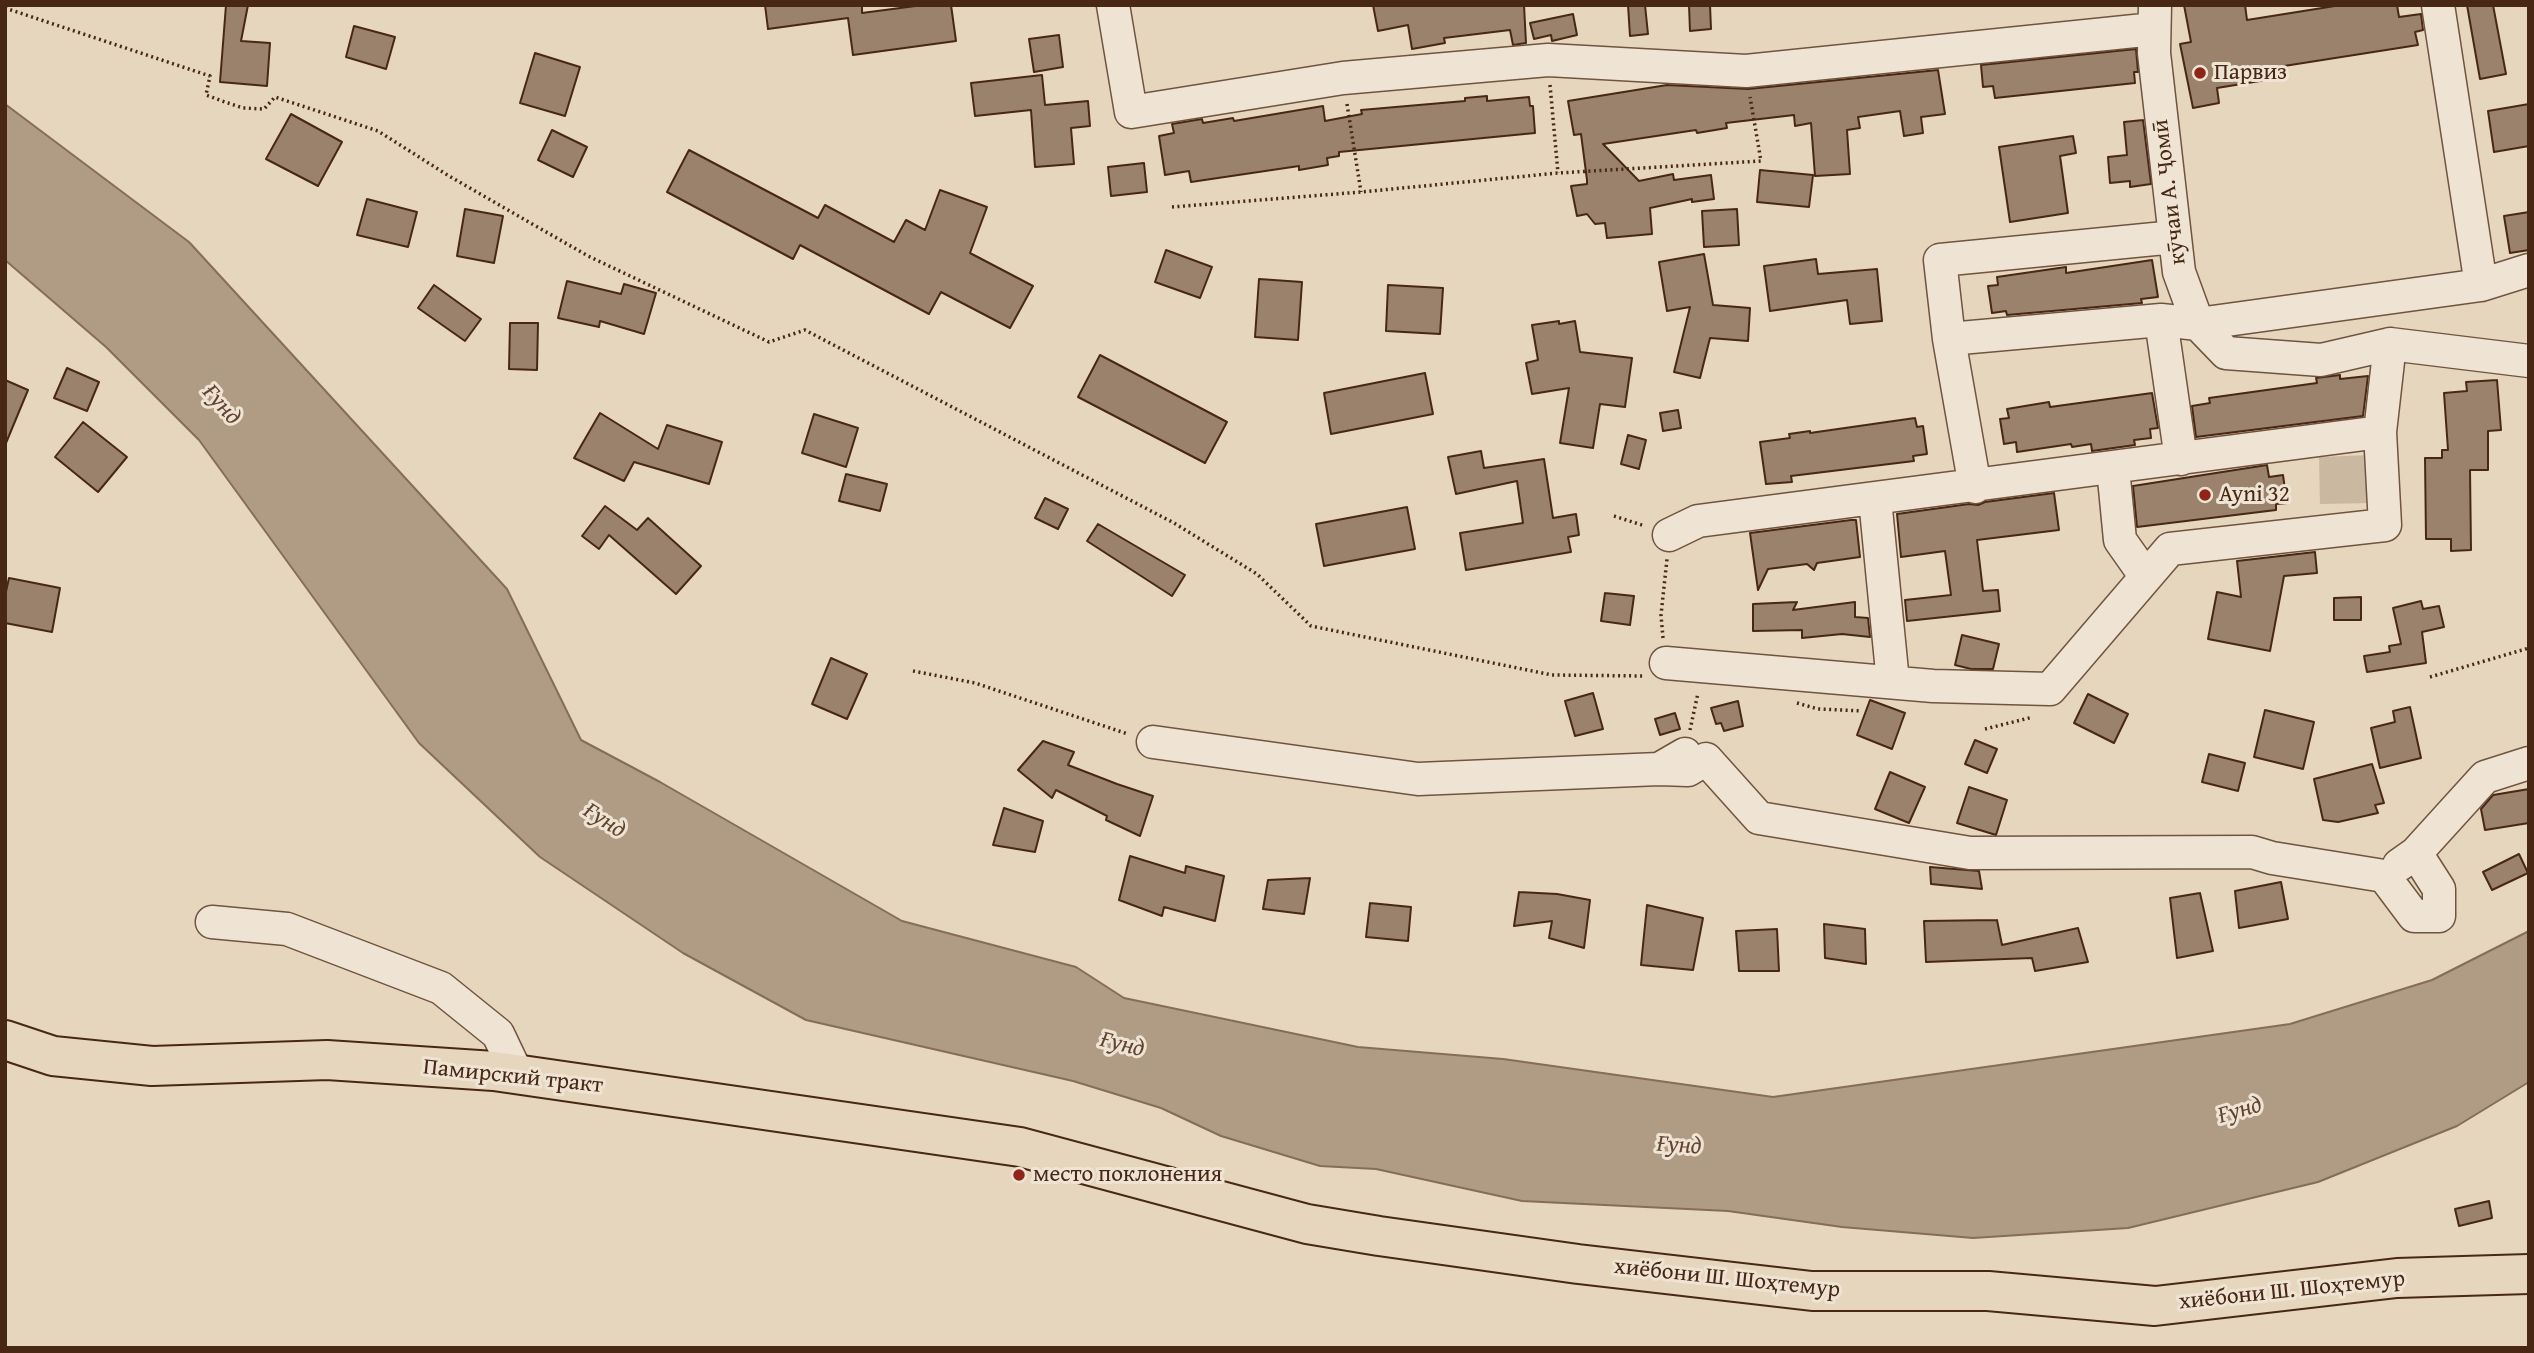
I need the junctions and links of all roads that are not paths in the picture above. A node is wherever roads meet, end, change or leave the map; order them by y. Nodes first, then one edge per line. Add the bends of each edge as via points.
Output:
1 (1114, 5) edge
2 (2438, 5) edge
3 (2155, 17) edge
4 (2175, 237) junction
5 (2529, 270) edge
6 (2481, 285) junction
7 (2161, 320) junction
8 (2198, 324) junction
9 (1949, 339) junction
10 (2390, 344) junction
11 (2528, 361) edge
12 (2380, 432) junction
13 (2181, 459) junction
14 (2113, 468) junction
15 (1975, 487) junction
16 (1875, 499) junction
17 (1669, 535) road end
18 (2146, 577) junction
19 (1660, 670) road end
20 (1893, 682) junction
21 (1153, 742) road end
22 (2529, 763) edge
23 (2416, 853) junction
24 (2384, 876) junction
25 (212, 922) dead end
26 (5, 1040) edge
27 (517, 1074) junction
28 (1020, 1147) joint
29 (2529, 1274) edge

1 - 3 street via 1131,112 1343,78 1548,60 1746,71
2 - 6 street
3 - 4 street, кӯчаи А. Ҷомӣ via 2154,53
4 - 8 street, кӯчаи А. Ҷомӣ via 2179,272
4 - 9 street via 1940,260
5 - 6 street
6 - 8 street
7 - 8 street
7 - 9 street
7 - 13 street
8 - 10 street, кӯчаи А. Ҷомӣ via 2226,353 2321,360
9 - 15 street
10 - 11 street, кӯчаи А. Ҷомӣ
10 - 12 street
12 - 13 street
12 - 18 street via 2385,525 2170,549
13 - 14 street
14 - 15 street
14 - 18 street via 2120,540
15 - 16 street
16 - 17 street via 1698,521
16 - 20 street
18 - 20 street via 2050,689
19 - 20 street
21 - 24 street via 1418,779 1672,761 1688,770 1706,759 1759,818 1970,853 2252,852
22 - 23 street via 2485,777
23 - 24 street
23 - 24 street via 2439,889 2439,916 2414,916
25 - 27 street via 287,929 441,988 498,1034
26 - 27 main road, Памирский тракт via 54,1056 152,1066 327,1060
27 - 28 main road, Памирский тракт
28 - 29 main road, хиёбони Ш. Шоҳтемур via 1307,1224 1565,1262 1812,1291 1988,1291 2155,1306 2397,1278

